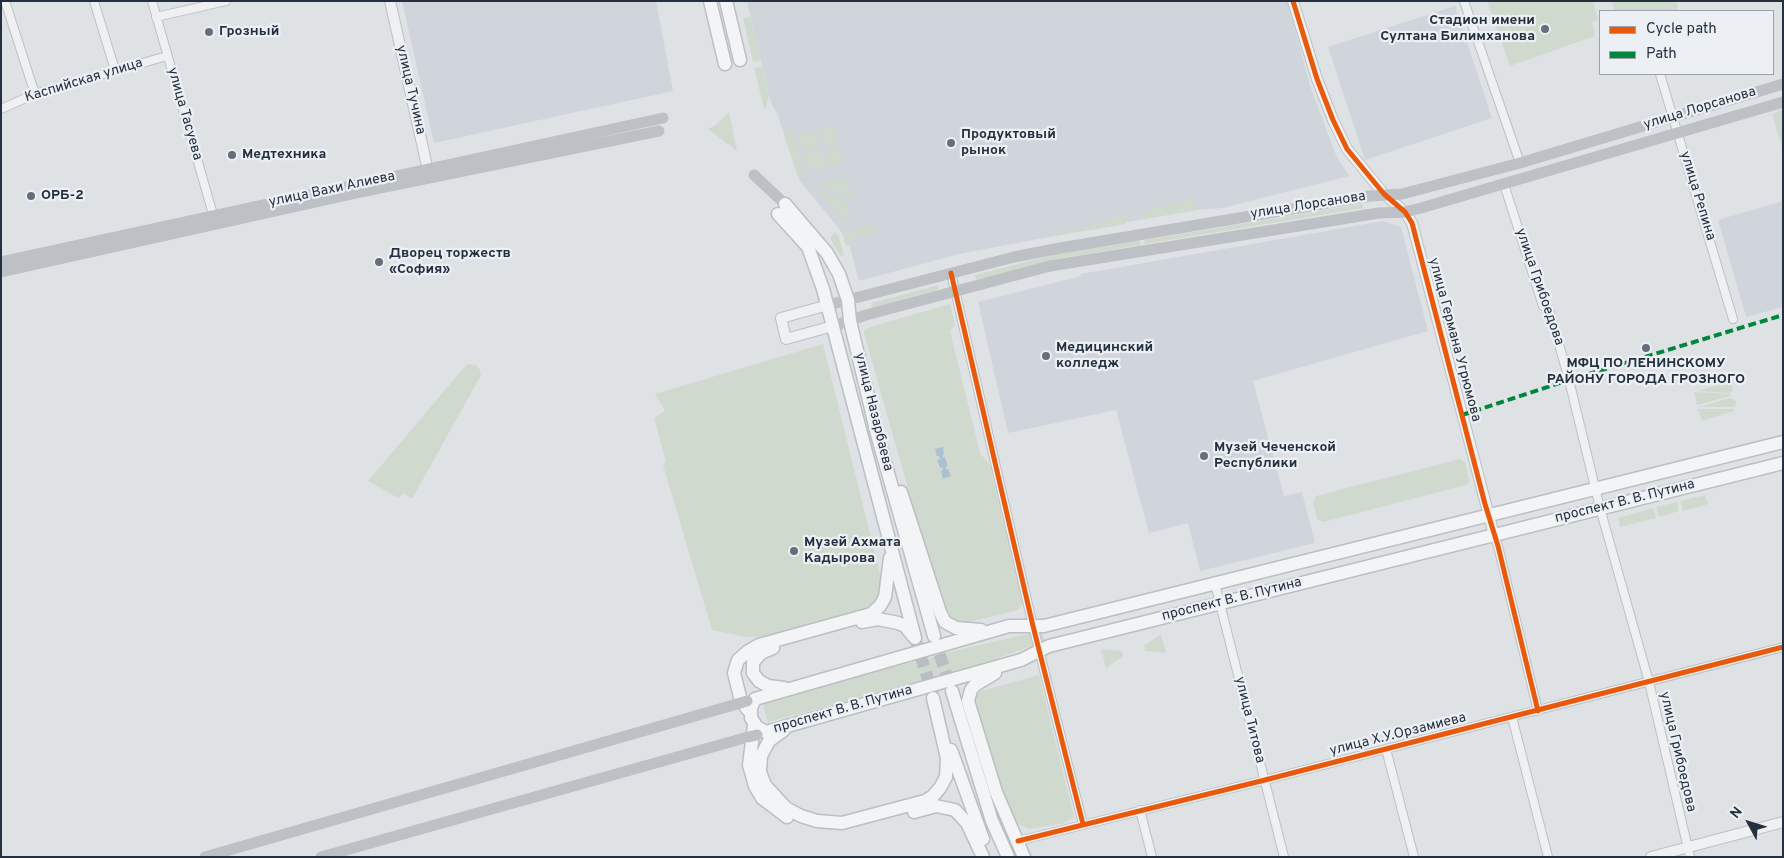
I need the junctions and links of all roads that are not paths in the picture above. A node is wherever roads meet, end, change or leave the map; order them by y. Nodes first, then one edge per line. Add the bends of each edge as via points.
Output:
1 (5, 1) edge
2 (94, 1) edge
3 (152, 1) edge
4 (226, 1) edge
5 (390, 1) edge
6 (710, 1) edge
7 (726, 1) edge
8 (1293, 1) edge
9 (1464, 1) edge
10 (156, 17) junction
11 (167, 56) junction
12 (740, 60) dead end
13 (725, 64) dead end
14 (115, 70) junction
15 (1660, 75) edge
16 (1783, 84) edge
17 (35, 94) junction
18 (1783, 102) edge
19 (1, 109) edge
20 (1673, 117) junction
21 (663, 118) dead end
22 (659, 131) dead end
23 (1678, 133) junction
24 (1520, 163) junction
25 (429, 174) junction
26 (754, 174) dead end
27 (1504, 184) junction
28 (1384, 194) junction
29 (781, 209) junction
30 (1405, 212) junction
31 (215, 221) junction
32 (1, 262) edge
33 (1, 272) edge
34 (951, 274) junction
35 (955, 290) junction
36 (848, 300) junction
37 (828, 305) junction
38 (1733, 319) dead end
39 (850, 320) junction
40 (833, 326) junction
41 (873, 418) junction
42 (1783, 442) edge
43 (1783, 463) edge
44 (1595, 489) junction
45 (1600, 508) junction
46 (1488, 516) junction
47 (1494, 535) junction
48 (890, 548) junction
49 (1215, 584) junction
50 (1220, 603) junction
51 (1033, 626) junction
52 (994, 630) junction
53 (934, 636) tunnel mouth
54 (1783, 647) edge
55 (1040, 650) junction
56 (1021, 660) junction
57 (1649, 682) junction
58 (788, 689) junction
59 (952, 691) tunnel mouth
60 (1538, 711) junction
61 (1512, 717) junction
62 (752, 718) junction
63 (790, 725) junction
64 (1386, 749) junction
65 (1265, 780) junction
66 (1140, 810) junction
67 (1783, 822) edge
68 (1083, 824) junction
69 (1018, 841) junction
70 (1689, 852) edge
71 (205, 857) edge
72 (321, 857) edge
73 (982, 857) edge
74 (990, 857) edge
75 (1008, 857) edge
76 (1024, 857) edge
77 (1152, 857) edge
78 (1284, 857) edge
79 (1414, 857) edge
80 (1548, 857) edge
81 (1651, 857) edge

1 - 17 street
2 - 14 street
3 - 10 street, улица Тасуева
4 - 10 street
5 - 25 street, улица Тучина
6 - 13 main road
7 - 12 main road
8 - 28 street, улица Германа Угрюмова via 1333,120 1348,149
9 - 24 street
10 - 11 street, улица Тасуева
11 - 14 street, Каспийская улица
11 - 31 street, улица Тасуева
14 - 17 street, Каспийская улица
15 - 20 street, улица Репина
16 - 20 main road, улица Лорсанова
17 - 19 street, Каспийская улица
18 - 23 main road, улица Лорсанова
20 - 23 street, улица Репина
20 - 24 main road, улица Лорсанова
21 - 25 main road, улица Вахи Алиева
22 - 25 main road, улица Вахи Алиева
23 - 27 main road, улица Лорсанова
23 - 38 street, улица Репина
24 - 28 main road, улица Лорсанова via 1402,194
25 - 31 main road, улица Вахи Алиева
26 - 29 main road
27 - 30 main road, улица Лорсанова
27 - 44 street, улица Грибоедова via 1543,306 1550,312
28 - 30 street, улица Германа Угрюмова
28 - 34 main road, улица Лорсанова via 1060,248
29 - 36 main road, улица Назарбаева via 827,252
29 - 37 main road, улица Назарбаева via 808,247
30 - 35 main road, улица Лорсанова via 1379,213 1050,266
30 - 46 street, улица Германа Угрюмова via 1412,223
31 - 32 main road, улица Вахи Алиева
31 - 33 main road, улица Вахи Алиева
34 - 35 street
34 - 36 main road, улица Лорсанова
35 - 39 main road, улица Лорсанова
35 - 51 street
36 - 37 main road, улица Лорсанова
36 - 39 main road, улица Назарбаева
37 - 40 main road, улица Назарбаева
37 - 40 street via 781,318 786,339
39 - 40 main road, улица Лорсанова
39 - 41 main road, улица Назарбаева
40 - 48 main road, улица Назарбаева
41 - 52 main road via 884,436 945,622 956,628
41 - 53 main road, улица Назарбаева
42 - 44 main road, проспект В. В. Путина
43 - 45 main road, проспект В. В. Путина
44 - 45 street, улица Грибоедова
44 - 46 main road, проспект В. В. Путина
45 - 47 main road, проспект В. В. Путина
45 - 57 street, улица Грибоедова
46 - 47 street, улица Германа Угрюмова
46 - 49 main road, проспект В. В. Путина
47 - 50 main road, проспект В. В. Путина
47 - 60 street, улица Германа Угрюмова
48 - 58 main road, улица Назарбаева via 915,638 905,626 878,619 762,652 754,662 754,673 759,681
48 - 62 main road via 885,597 871,614 759,645 738,660 734,673 741,701
49 - 50 street, улица Титова
49 - 51 main road, проспект В. В. Путина
50 - 55 main road, проспект В. В. Путина
50 - 65 street, улица Титова
51 - 52 main road, проспект В. В. Путина
51 - 55 street
52 - 58 main road, проспект В. В. Путина
54 - 57 street, улица Х.У.Орзамиева
55 - 56 main road, проспект В. В. Путина
55 - 68 street
56 - 63 main road, проспект В. В. Путина
56 - 69 main road via 975,685 968,701 996,792
57 - 60 street, улица Х.У.Орзамиева
57 - 70 street, улица Грибоедова
58 - 62 main road, проспект В. В. Путина
59 - 75 main road via 992,821
60 - 61 street, улица Х.У.Орзамиева
61 - 64 street, улица Х.У.Орзамиева
61 - 80 street
62 - 63 main road, проспект В. В. Путина
62 - 71 main road
62 - 72 main road
62 - 73 main road via 751,775 762,798 780,814 810,828 836,832 936,806 955,810 967,823
63 - 74 main road via 769,741 761,756 760,772 765,785 786,808 801,816 842,823 925,801 940,788 946,777 947,758 933,698
64 - 65 street, улица Х.У.Орзамиева
64 - 79 street
65 - 66 street, улица Х.У.Орзамиева
65 - 78 street, улица Титова
66 - 68 street, улица Х.У.Орзамиева
66 - 77 street
67 - 70 street
68 - 69 street, улица Х.У.Орзамиева
69 - 76 main road
70 - 81 street

